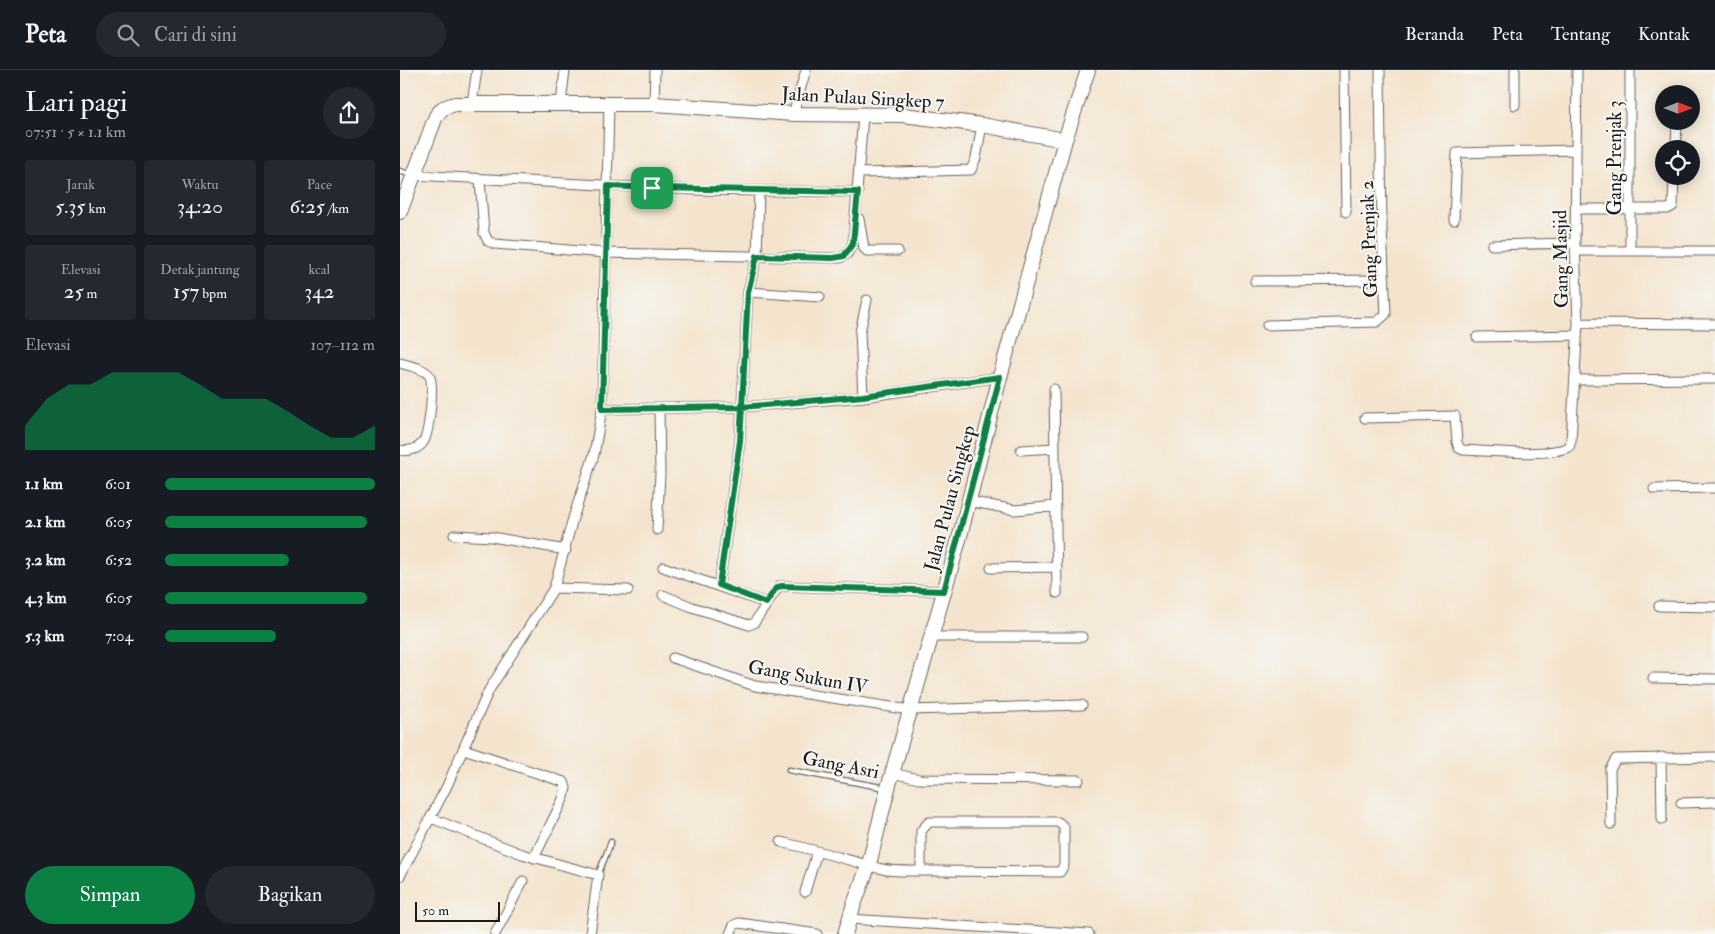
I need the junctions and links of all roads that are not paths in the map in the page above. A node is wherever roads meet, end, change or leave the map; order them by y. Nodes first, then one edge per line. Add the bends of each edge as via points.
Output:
1 (477, 70) edge
2 (565, 70) edge
3 (655, 70) edge
4 (806, 70) edge
5 (1088, 70) edge
6 (1344, 70) edge
7 (1380, 70) edge
8 (1515, 70) edge
9 (1577, 70) edge
10 (1630, 70) edge
11 (472, 103) junction
12 (561, 103) junction
13 (609, 104) junction
14 (654, 104) junction
15 (1515, 105) dead end
16 (793, 114) junction
17 (863, 115) junction
18 (982, 125) junction
19 (1065, 140) junction
20 (1575, 150) junction
21 (406, 173) edge
22 (860, 173) junction
23 (480, 180) junction
24 (1674, 185) edge
25 (608, 186) junction
26 (759, 191) junction
27 (858, 192) junction
28 (402, 205) edge
29 (857, 207) junction
30 (1576, 209) junction
31 (1630, 210) junction
32 (1346, 212) dead end
33 (1454, 220) dead end
34 (1492, 245) dead end
35 (1630, 245) dead end
36 (1576, 247) junction
37 (898, 251) dead end
38 (1715, 251) edge
39 (605, 253) junction
40 (757, 256) junction
41 (1385, 280) junction
42 (1255, 281) dead end
43 (748, 292) junction
44 (820, 297) dead end
45 (866, 300) dead end
46 (1578, 323) junction
47 (1715, 324) edge
48 (1267, 325) dead end
49 (1577, 334) junction
50 (1477, 337) dead end
51 (400, 364) edge
52 (1000, 377) junction
53 (1715, 378) edge
54 (1575, 380) junction
55 (1054, 389) dead end
56 (863, 396) junction
57 (742, 407) junction
58 (602, 409) junction
59 (659, 409) junction
60 (1365, 418) dead end
61 (1055, 448) junction
62 (400, 450) edge
63 (1021, 450) dead end
64 (1715, 488) edge
65 (1654, 489) dead end
66 (968, 501) junction
67 (1056, 506) junction
68 (657, 530) dead end
69 (454, 535) dead end
70 (566, 550) junction
71 (663, 567) dead end
72 (1056, 567) junction
73 (991, 568) dead end
74 (719, 585) junction
75 (554, 588) junction
76 (628, 590) dead end
77 (944, 591) junction
78 (1057, 593) dead end
79 (663, 596) dead end
80 (766, 603) junction
81 (1660, 606) dead end
82 (1715, 607) edge
83 (931, 637) junction
84 (1082, 637) dead end
85 (673, 658) dead end
86 (1654, 678) dead end
87 (1715, 679) edge
88 (1082, 705) dead end
89 (910, 710) junction
90 (464, 749) junction
91 (1715, 756) edge
92 (1661, 757) junction
93 (789, 770) dead end
94 (892, 773) junction
95 (1078, 780) dead end
96 (888, 788) junction
97 (1715, 802) edge
98 (1681, 803) dead end
99 (431, 818) junction
100 (1662, 819) dead end
101 (1611, 824) dead end
102 (611, 842) dead end
103 (780, 842) dead end
104 (817, 852) junction
105 (534, 858) junction
106 (869, 864) junction
107 (922, 871) junction
108 (598, 875) junction
109 (400, 876) edge
110 (523, 880) dead end
111 (805, 892) dead end
112 (849, 919) junction
113 (495, 934) edge
114 (590, 934) edge
115 (730, 934) edge
116 (817, 934) edge
117 (845, 934) edge
118 (1089, 934) edge

1 - 11 street
2 - 12 street
3 - 14 street
4 - 16 street
5 - 19 street, Jalan Pulau Singkep
6 - 32 street
7 - 41 street, Gang Prenjak 2
8 - 15 street
9 - 20 street, Gang Masjid
10 - 31 street, Gang Prenjak 3
11 - 12 street, Jalan Pulau Singkep 7
11 - 21 street, Jalan Pulau Singkep 7 via 443,108
12 - 13 street, Jalan Pulau Singkep 7
13 - 14 street, Jalan Pulau Singkep 7
13 - 25 street
14 - 16 street, Jalan Pulau Singkep 7
16 - 17 street, Jalan Pulau Singkep 7
17 - 18 street, Jalan Pulau Singkep 7 via 903,115
17 - 22 street
18 - 19 street, Jalan Pulau Singkep 7
18 - 22 street via 971,170
19 - 52 street, Jalan Pulau Singkep
20 - 30 street, Gang Masjid
20 - 33 street via 1457,153
21 - 23 street
21 - 28 street, Jalan Pulau Singkep 7
22 - 27 street
23 - 25 street
23 - 39 street via 484,233 488,241
24 - 31 street via 1673,206 1668,209
25 - 26 street
25 - 39 street
26 - 27 street
26 - 40 street
27 - 29 street
29 - 37 street via 864,248 875,252
29 - 40 street via 853,243 844,256
30 - 31 street
30 - 36 street, Gang Masjid
31 - 35 street, Gang Prenjak 3
34 - 36 street
36 - 38 street
36 - 46 street, Gang Masjid
39 - 40 street
39 - 58 street
40 - 43 street
41 - 42 street
41 - 48 street, Gang Prenjak 2 via 1386,314 1377,322
43 - 44 street
43 - 57 street
45 - 56 street via 860,332
46 - 47 street
46 - 49 street, Gang Masjid
49 - 50 street
49 - 54 street, Gang Masjid
51 - 62 street via 420,369 429,376 433,386 424,440 418,448
52 - 56 street
52 - 66 street, Jalan Pulau Singkep
53 - 54 street
54 - 60 street, Gang Masjid via 1569,447 1559,450 1463,450 1457,442 1455,416
55 - 61 street
56 - 57 street
57 - 59 street
57 - 74 street
58 - 59 street
58 - 70 street via 596,446
59 - 68 street
61 - 63 street
61 - 67 street
64 - 65 street
66 - 67 street via 1015,510
66 - 77 street, Jalan Pulau Singkep
67 - 72 street
69 - 70 street via 507,539
70 - 75 street
71 - 74 street
72 - 73 street
72 - 78 street
74 - 80 street
75 - 76 street
75 - 90 street via 489,690
77 - 80 street via 781,586
77 - 83 street, Jalan Pulau Singkep
79 - 80 street via 746,625 754,623
81 - 82 street
83 - 84 street
83 - 89 street, Jalan Pulau Singkep
85 - 89 street, Gang Sukun IV via 755,686
86 - 87 street
88 - 89 street, Gang Sukun IV
89 - 94 street, Jalan Pulau Singkep
90 - 99 street
90 - 105 street via 564,782 564,797
91 - 92 street
92 - 100 street
92 - 101 street via 1618,758 1613,762 1610,769
93 - 96 lane, Gang Asri
94 - 95 street via 928,779
94 - 96 street, Jalan Pulau Singkep
96 - 106 street, Jalan Pulau Singkep
97 - 98 street
99 - 105 street
99 - 109 street
102 - 108 lane
103 - 104 street
104 - 106 street
104 - 111 street
105 - 108 street
106 - 107 street via 883,869
106 - 112 street, Jalan Pulau Singkep
107 - 107 street via 1060,872 1064,865 1064,827 1058,822 929,822 921,831
108 - 114 street
110 - 113 street
112 - 117 street, Jalan Pulau Singkep
112 - 118 street
115 - 116 street via 734,925 746,923

